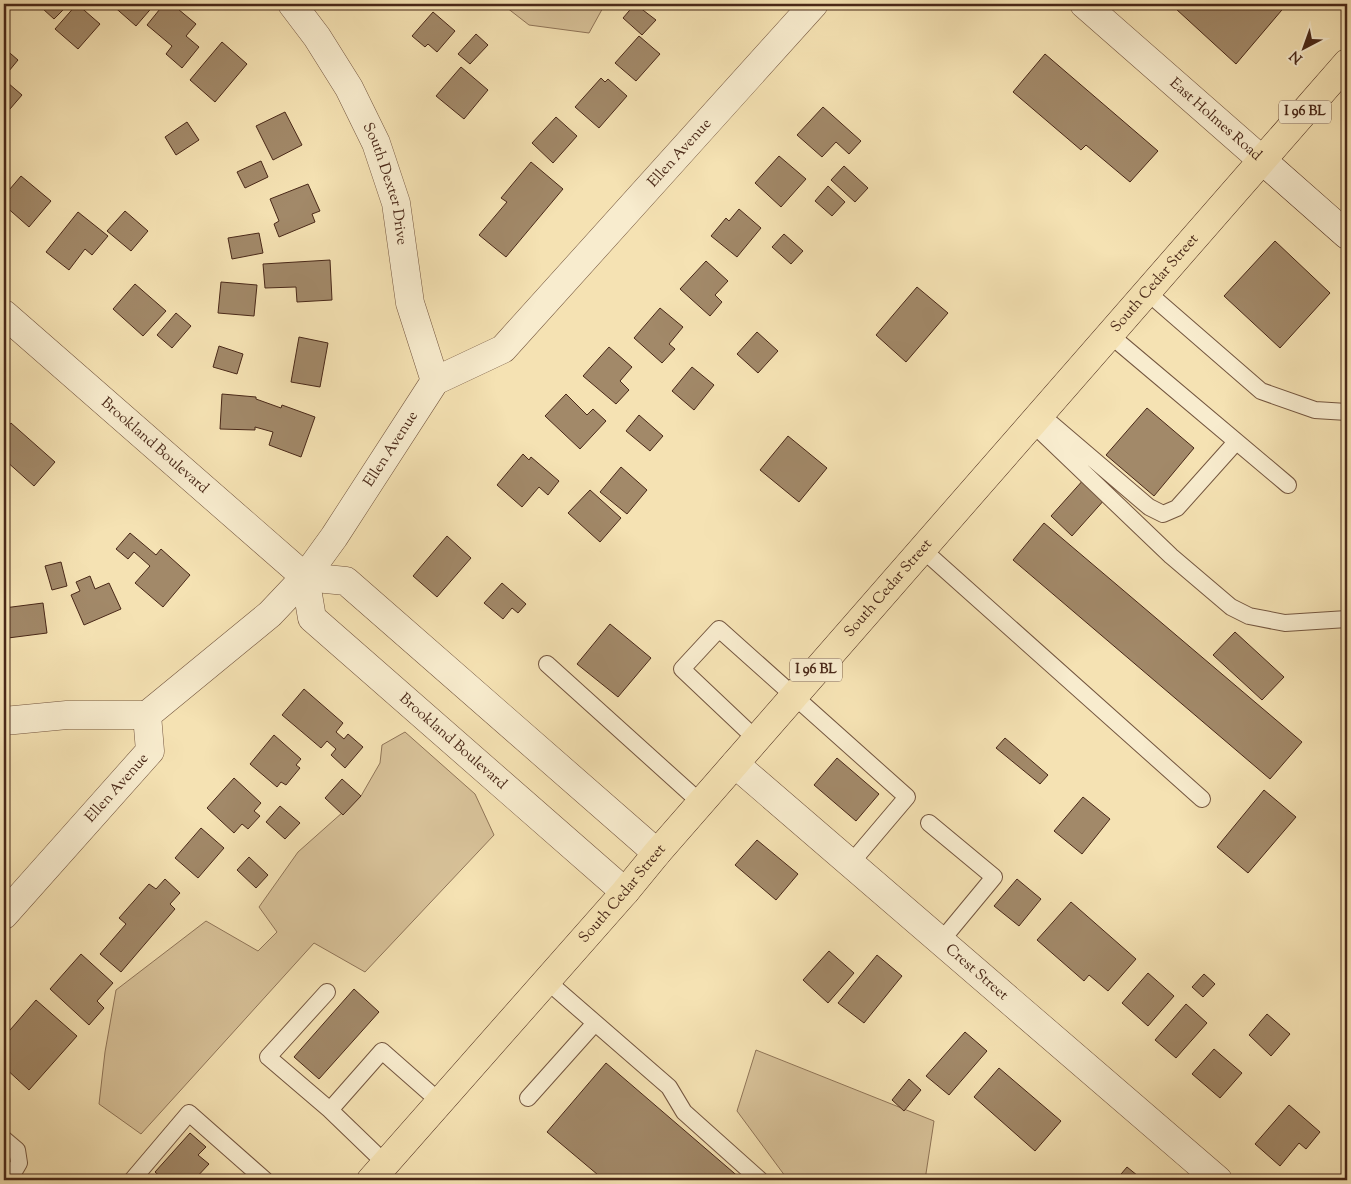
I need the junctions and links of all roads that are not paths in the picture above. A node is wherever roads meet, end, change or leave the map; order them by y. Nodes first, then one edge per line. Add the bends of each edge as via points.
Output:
1 (292, 4) edge
2 (814, 4) edge
3 (1091, 6) edge
4 (1347, 63) edge
5 (1263, 161) junction
6 (1347, 234) edge
7 (1147, 292) junction
8 (4, 314) edge
9 (1110, 335) junction
10 (435, 382) junction
11 (1347, 412) edge
12 (1036, 418) junction
13 (1236, 442) junction
14 (1288, 485) dead end
15 (922, 549) junction
16 (305, 577) junction
17 (1347, 619) edge
18 (547, 664) dead end
19 (795, 695) junction
20 (147, 715) junction
21 (4, 721) edge
22 (756, 739) junction
23 (735, 764) junction
24 (1202, 799) dead end
25 (701, 803) junction
26 (929, 823) dead end
27 (657, 853) junction
28 (851, 863) junction
29 (625, 892) junction
30 (4, 915) edge
31 (941, 941) junction
32 (547, 981) junction
33 (327, 992) dead end
34 (595, 1023) junction
35 (528, 1098) dead end
36 (440, 1102) junction
37 (330, 1110) junction
38 (4, 1139) edge
39 (378, 1172) edge
40 (10, 1180) edge
41 (135, 1180) edge
42 (265, 1180) edge
43 (760, 1180) edge
44 (1218, 1180) edge

1 - 10 street, South Dexter Drive via 350,88 376,143 396,202 410,303
2 - 10 street, Ellen Avenue via 503,349
3 - 5 street, East Holmes Road
4 - 5 main road, South Cedar Street / I 96 BL
5 - 6 street, East Holmes Road
5 - 7 main road, South Cedar Street / I 96 BL
7 - 9 main road, South Cedar Street / I 96 BL
7 - 11 lane via 1261,391 1315,410
8 - 16 street, Brookland Boulevard
9 - 12 main road, South Cedar Street / I 96 BL
9 - 13 lane
10 - 16 street, Ellen Avenue
12 - 13 lane via 1149,507 1163,514 1177,508
12 - 15 main road, South Cedar Street / I 96 BL
12 - 17 lane via 1171,556 1231,607 1249,616 1285,623
13 - 14 lane
15 - 19 main road, South Cedar Street / I 96 BL
15 - 24 lane
16 - 20 street, Ellen Avenue via 270,614
16 - 27 street via 346,581
16 - 29 street, Brookland Boulevard via 312,618
18 - 25 lane
19 - 22 main road, South Cedar Street / I 96 BL
19 - 22 lane via 720,629 682,669
19 - 28 lane via 907,797
20 - 21 street via 67,715
20 - 30 street, Ellen Avenue via 150,751
22 - 23 main road, South Cedar Street / I 96 BL
23 - 25 main road, South Cedar Street / I 96 BL
23 - 28 street, Crest Street
25 - 27 main road, South Cedar Street / I 96 BL
26 - 31 lane via 994,877
27 - 29 main road, South Cedar Street / I 96 BL
28 - 31 street, Crest Street
29 - 32 main road, South Cedar Street / I 96 BL
31 - 44 street, Crest Street
32 - 34 lane
32 - 36 main road, South Cedar Street / I 96 BL
33 - 37 lane via 268,1057
34 - 35 lane
34 - 43 lane via 669,1087 684,1112
36 - 37 lane via 382,1051
36 - 39 main road, South Cedar Street / I 96 BL
37 - 39 lane
38 - 40 lane via 17,1150 19,1163
41 - 42 lane via 189,1113

